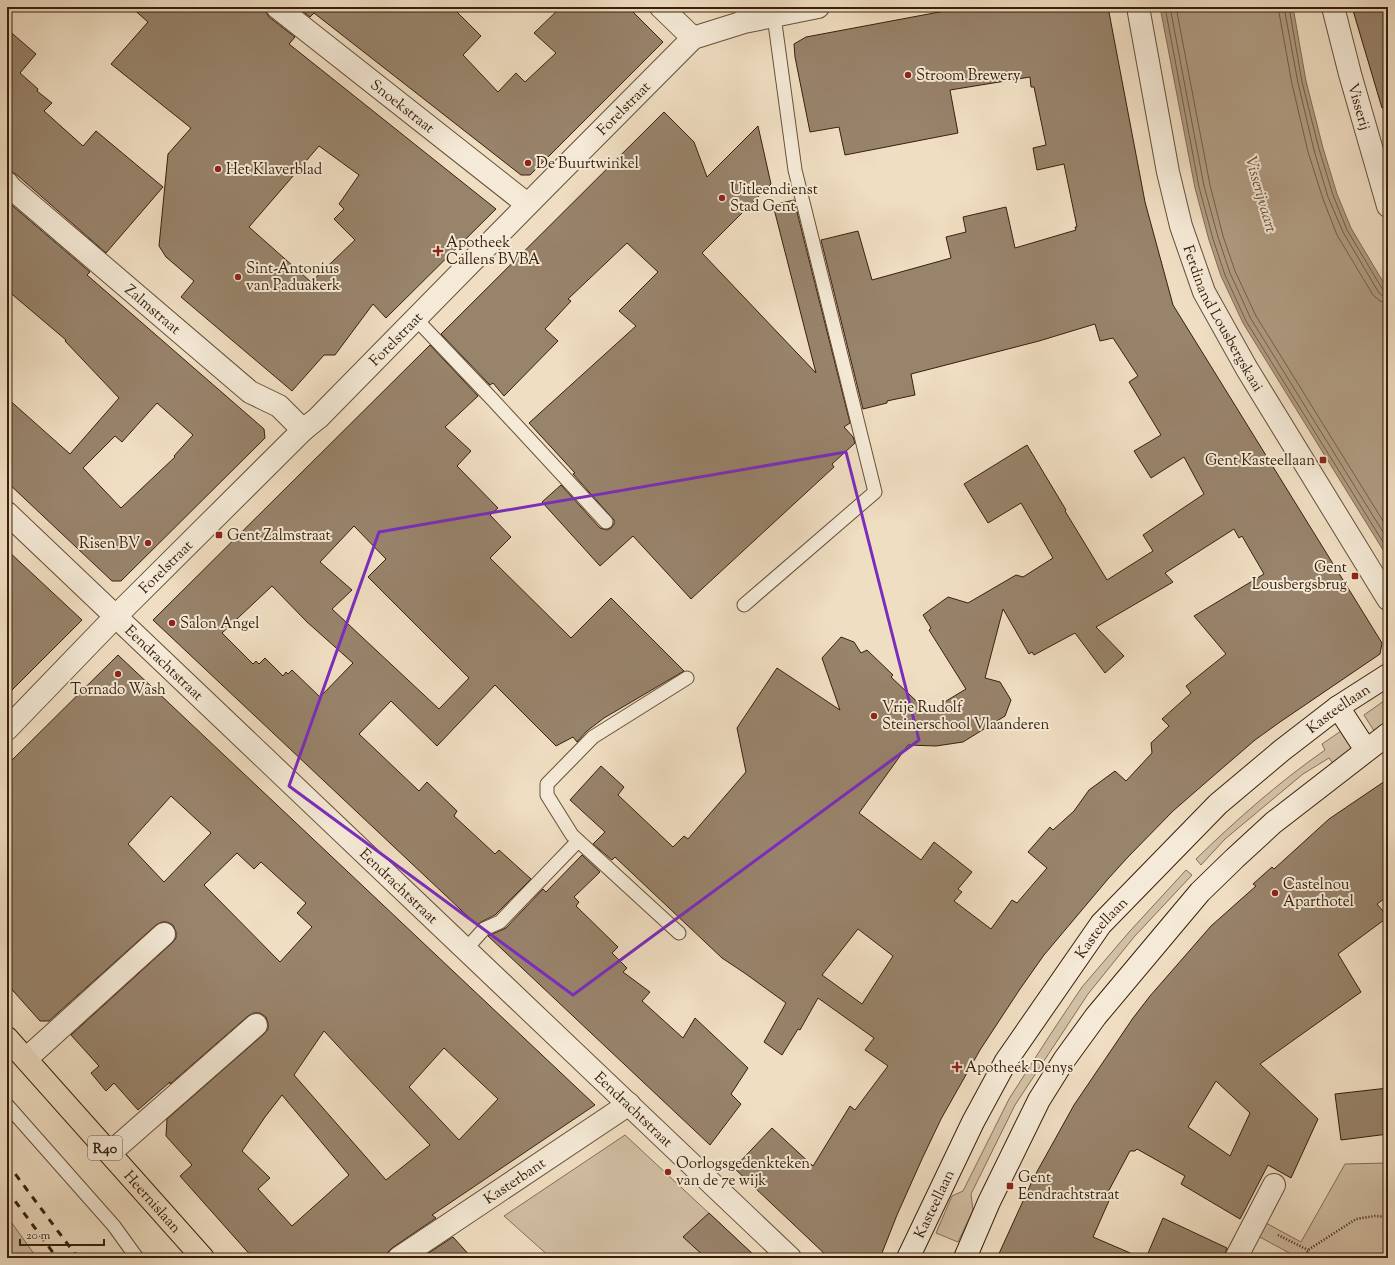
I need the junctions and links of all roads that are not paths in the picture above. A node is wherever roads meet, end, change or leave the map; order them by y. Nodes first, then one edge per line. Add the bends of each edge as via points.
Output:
1 (277, 7) edge
2 (661, 7) edge
3 (818, 7) edge
4 (1138, 7) edge
5 (1333, 7) edge
6 (742, 14) edge
7 (774, 16) junction
8 (693, 38) junction
9 (7, 183) edge
10 (527, 204) junction
11 (1388, 206) edge
12 (415, 318) junction
13 (303, 430) junction
14 (7, 513) edge
15 (606, 522) dead end
16 (1388, 599) edge
17 (744, 605) dead end
18 (116, 616) junction
19 (1388, 675) edge
20 (687, 678) dead end
21 (1338, 707) junction
22 (7, 729) edge
23 (1388, 734) edge
24 (1366, 750) junction
25 (578, 841) junction
26 (679, 933) dead end
27 (164, 934) dead end
28 (466, 949) junction
29 (256, 1025) dead end
30 (7, 1038) edge
31 (26, 1059) junction
32 (629, 1104) junction
33 (7, 1105) edge
34 (110, 1153) junction
35 (1274, 1185) dead end
36 (137, 1258) edge
37 (203, 1258) edge
38 (399, 1258) edge
39 (790, 1258) edge
40 (908, 1258) edge
41 (965, 1258) edge
42 (1236, 1258) edge

1 - 10 street, Snoekstraat
2 - 8 street
3 - 7 street, Forelstraat
4 - 16 street, Ferdinand Lousbergskaai via 1179,220 1204,292 1247,369
5 - 11 street, Visserij
6 - 7 street, Forelstraat
6 - 8 street, Forelstraat
7 - 17 lane via 795,170 875,492
8 - 10 street, Forelstraat
9 - 13 street, Zalmstraat via 250,392 279,406
10 - 12 street, Forelstraat
12 - 13 street, Forelstraat via 318,418
12 - 15 lane
13 - 18 street, Forelstraat
14 - 18 street, Eendrachtstraat
18 - 22 street, Forelstraat
18 - 28 street, Eendrachtstraat
19 - 21 street, Kasteellaan
20 - 25 lane via 593,737 546,784 547,795
21 - 24 street
21 - 40 street, Kasteellaan via 1218,804 1101,924 1006,1061 973,1122
23 - 24 street
24 - 41 street via 1273,823 1200,892 1096,1016 1039,1100 989,1202
25 - 26 lane
25 - 28 lane via 500,922 484,929
27 - 31 street
28 - 32 street, Eendrachtstraat
29 - 34 street
30 - 31 main road, Heernislaan / R40
31 - 34 main road, Heernislaan / R40
32 - 38 street, Kasterbant
32 - 39 street, Eendrachtstraat
33 - 36 lane via 114,1226
34 - 37 main road, Heernislaan / R40
35 - 42 street

